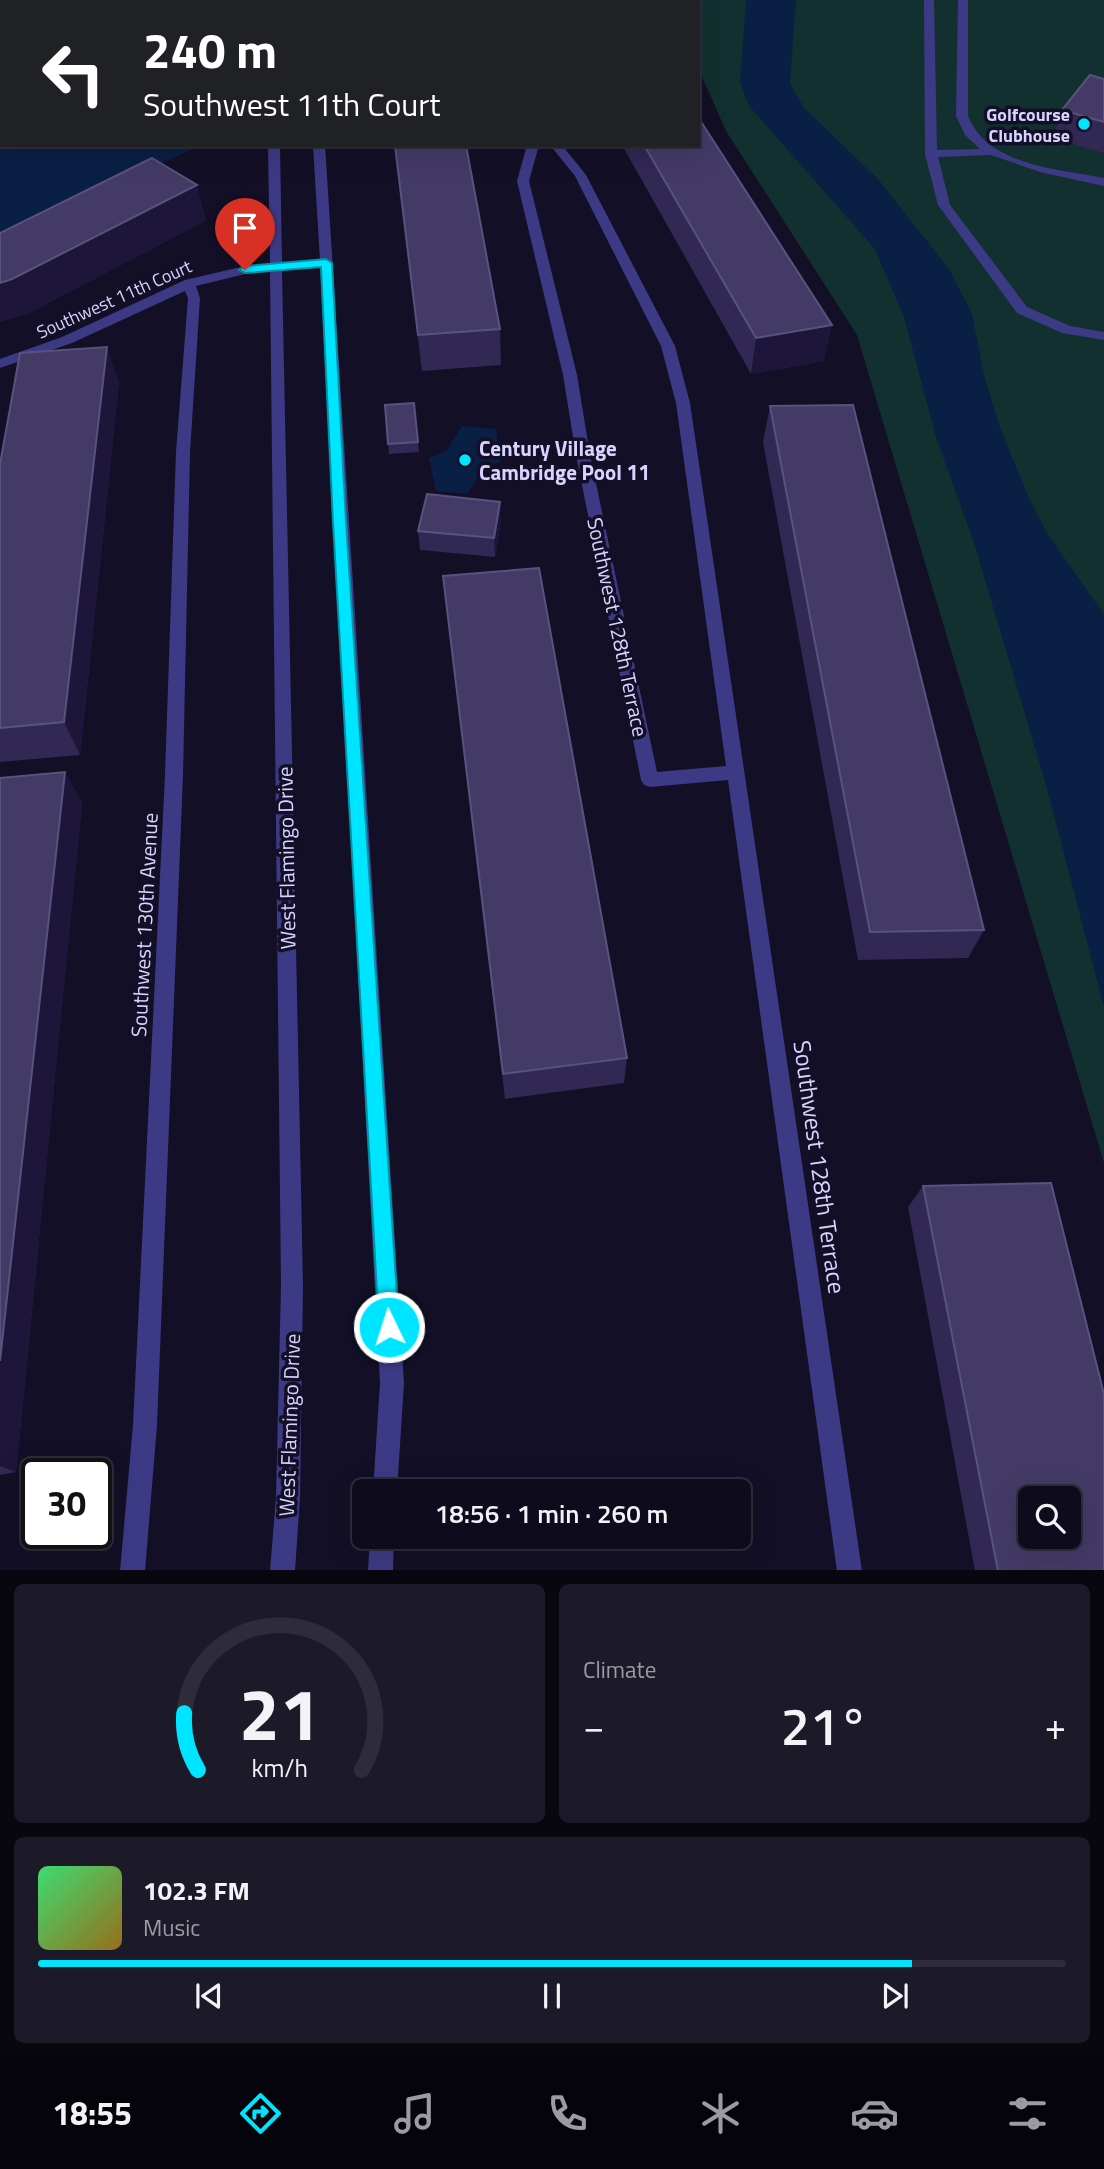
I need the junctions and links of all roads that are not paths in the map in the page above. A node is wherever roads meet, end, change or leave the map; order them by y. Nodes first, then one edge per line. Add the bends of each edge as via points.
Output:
1 (929, 0) edge
2 (963, 0) edge
3 (274, 147) edge
4 (319, 147) edge
5 (532, 147) edge
6 (558, 147) edge
7 (991, 152) junction
8 (931, 154) junction
9 (1104, 182) edge
10 (326, 263) junction
11 (274, 267) junction
12 (189, 283) junction
13 (1104, 336) edge
14 (0, 365) edge
15 (736, 772) junction
16 (386, 1479) edge
17 (381, 1549) edge
18 (132, 1570) edge
19 (282, 1570) edge
20 (380, 1570) edge
21 (850, 1570) edge

1 - 8 street
2 - 7 street via 964,128
3 - 11 street, West Flamingo Drive
4 - 10 street
5 - 15 street, Southwest 128th Terrace via 523,181 570,375 650,780
6 - 15 street, Southwest 128th Terrace via 580,174 668,346 677,374
7 - 8 street
7 - 9 street via 1021,164
8 - 13 street via 944,205 1022,310 1067,330
10 - 11 street, Southwest 11th Court
10 - 16 street via 392,1383
11 - 12 street, Southwest 11th Court
11 - 19 street, West Flamingo Drive via 292,1285
12 - 14 street, Southwest 11th Court via 67,340
12 - 18 street, Southwest 130th Avenue via 194,298 183,453 174,775 145,1425
15 - 21 street, Southwest 128th Terrace
17 - 20 street

